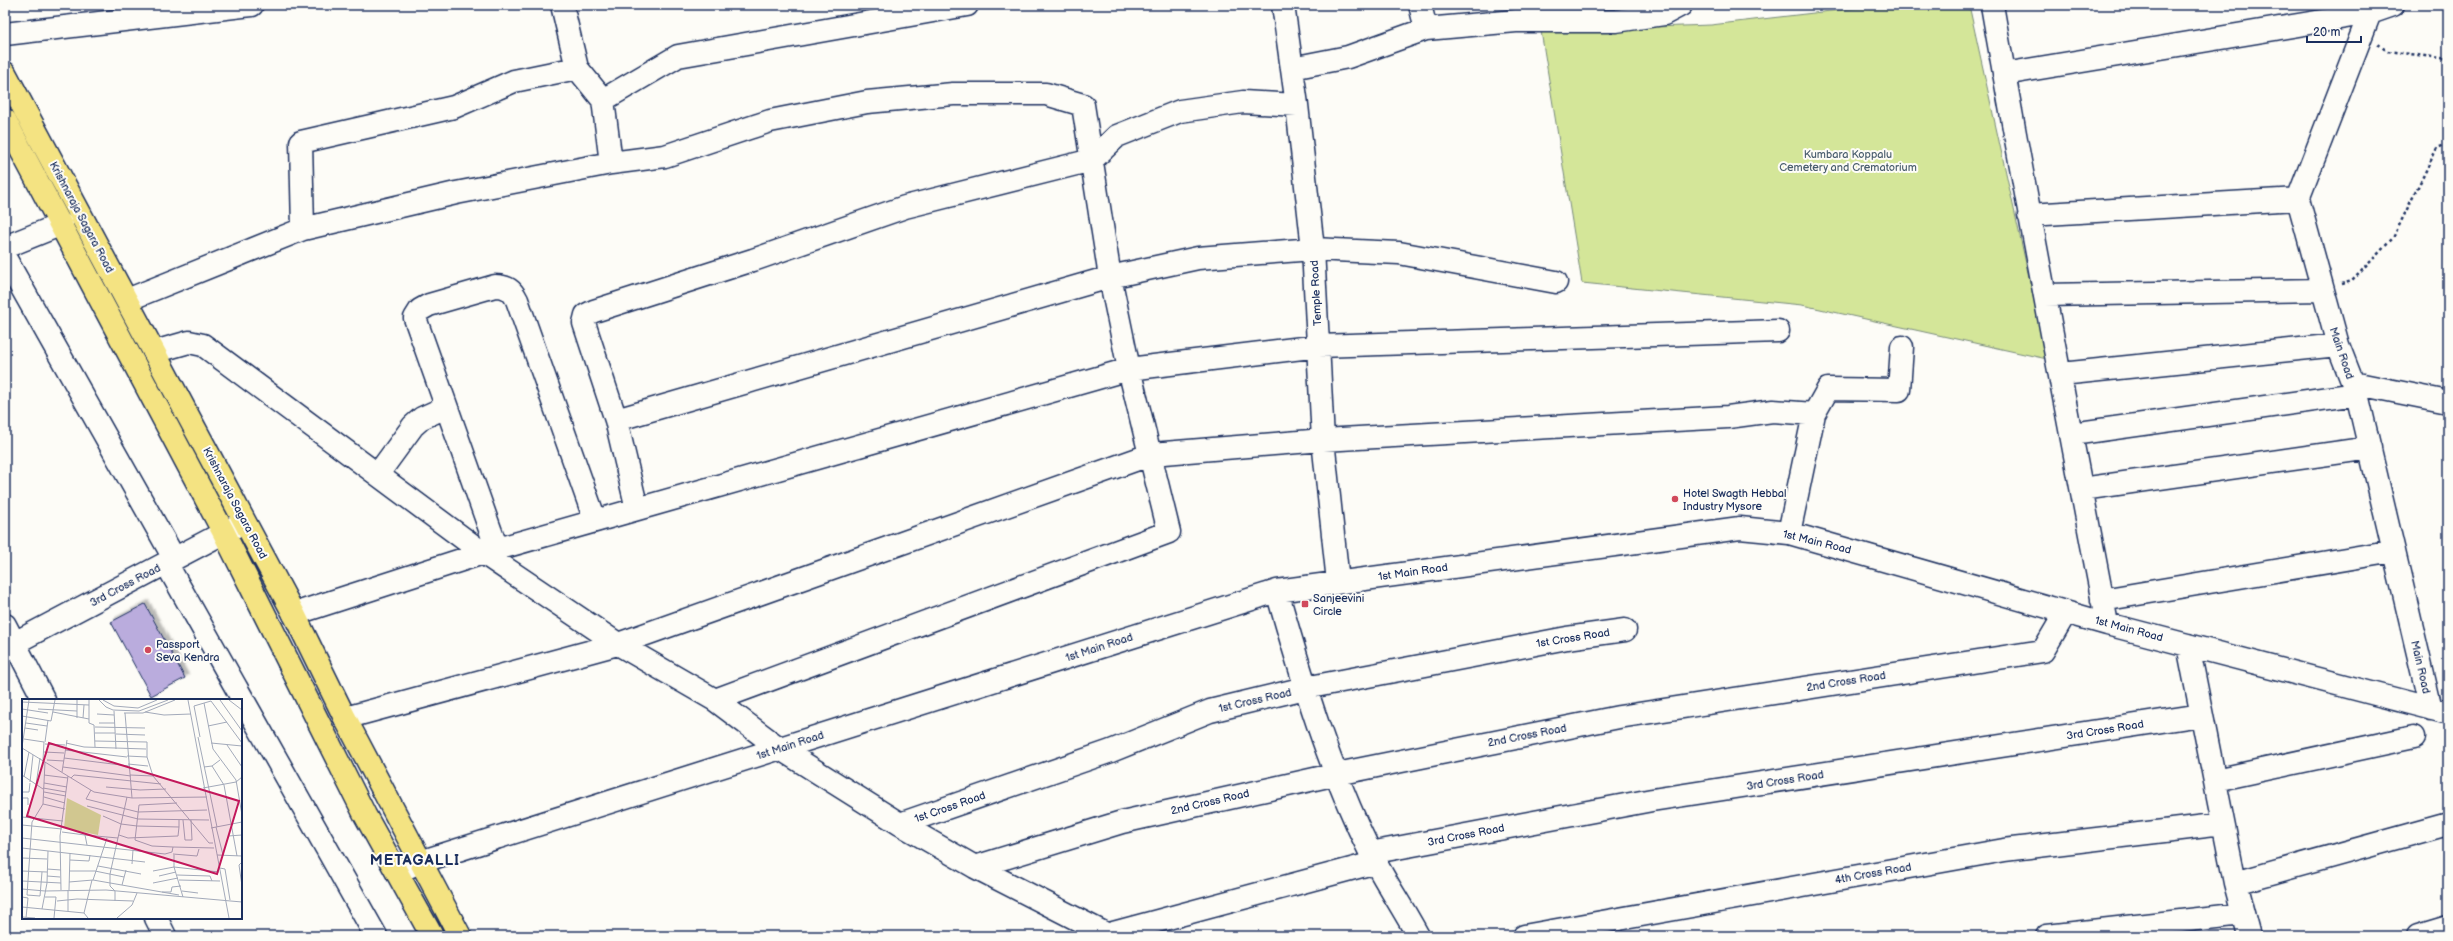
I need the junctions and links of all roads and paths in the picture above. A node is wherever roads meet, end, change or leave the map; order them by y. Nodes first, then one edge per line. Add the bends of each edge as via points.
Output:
1 (252, 5) edge
2 (562, 5) edge
3 (967, 5) edge
4 (1283, 5) edge
5 (1420, 5) edge
6 (1681, 5) edge
7 (1992, 5) edge
8 (2393, 5) edge
9 (2367, 16) edge
10 (1426, 29) junction
11 (5, 34) edge
12 (2448, 59) edge
13 (576, 68) junction
14 (1292, 68) junction
15 (5, 73) edge
16 (2004, 74) junction
17 (603, 100) junction
18 (1297, 105) junction
19 (5, 120) edge
20 (2448, 144) edge
21 (1092, 160) junction
22 (611, 162) junction
23 (2298, 199) junction
24 (2029, 215) junction
25 (62, 224) junction
26 (303, 229) junction
27 (5, 246) edge
28 (1314, 249) junction
29 (5, 258) edge
30 (1110, 277) junction
31 (1556, 282) dead end
32 (2323, 290) junction
33 (2045, 295) junction
34 (126, 300) junction
35 (1778, 331) dead end
36 (2338, 345) junction
37 (1319, 346) junction
38 (1902, 346) dead end
39 (154, 352) junction
40 (1129, 369) junction
41 (2060, 374) junction
42 (2355, 388) junction
43 (2448, 402) edge
44 (446, 407) junction
45 (1814, 414) junction
46 (616, 420) junction
47 (2072, 434) junction
48 (1323, 440) junction
49 (2370, 448) junction
50 (1152, 454) junction
51 (378, 474) junction
52 (2082, 489) junction
53 (637, 509) junction
54 (595, 520) junction
55 (244, 522) junction
56 (224, 533) junction
57 (1789, 533) junction
58 (490, 551) junction
59 (2394, 551) junction
60 (170, 560) junction
61 (1338, 582) junction
62 (1277, 591) junction
63 (2102, 600) junction
64 (2066, 612) junction
65 (294, 614) junction
66 (2107, 624) junction
67 (1626, 630) dead end
68 (8, 638) edge
69 (618, 644) junction
70 (2188, 645) junction
71 (1305, 688) junction
72 (43, 699) edge
73 (715, 700) junction
74 (2440, 711) edge
75 (2201, 715) junction
76 (345, 718) junction
77 (2414, 737) dead end
78 (779, 748) junction
79 (1337, 774) junction
80 (2215, 780) junction
81 (900, 824) junction
82 (2223, 824) junction
83 (2448, 824) edge
84 (1374, 858) junction
85 (420, 862) junction
86 (975, 867) junction
87 (397, 872) junction
88 (2235, 883) junction
89 (2243, 914) junction
90 (156, 919) edge
91 (2448, 928) edge
92 (1109, 935) edge
93 (165, 936) edge
94 (376, 936) edge
95 (432, 936) edge
96 (460, 936) edge
97 (1418, 936) edge
98 (1524, 936) edge
99 (2047, 936) edge
100 (2249, 936) edge
101 (2418, 936) edge

1 - 11 street
2 - 13 street
3 - 17 street via 678,56
4 - 14 street, Temple Road
5 - 10 street
6 - 10 street via 1664,14 1616,21 1516,21
7 - 16 street
8 - 9 street
9 - 12 path via 2387,51
9 - 16 street
9 - 23 street
10 - 14 street via 1348,57
13 - 17 street
13 - 26 street via 514,81 454,107 302,142
14 - 18 street, Temple Road
15 - 34 main road, Krishnaraja Sagara Road
16 - 24 street
17 - 22 street
18 - 21 street via 1243,102 1180,111 1117,136
18 - 28 street, Temple Road
19 - 25 main road, Krishnaraja Sagara Road
20 - 32 path via 2437,148 2393,238 2352,281
21 - 22 street via 1083,105 1046,94 953,94 867,102 770,122 665,156
21 - 30 street
21 - 46 street via 905,207 586,315 584,323
22 - 26 street via 456,193
23 - 24 street
23 - 32 street, Main Road
24 - 33 street
25 - 27 street
25 - 56 main road, Krishnaraja Sagara Road
26 - 34 street
28 - 30 street via 1198,258
28 - 31 street via 1399,253
28 - 37 street, Temple Road
29 - 60 street
30 - 40 street
30 - 46 street
32 - 33 street
32 - 36 street, Main Road
33 - 41 street
34 - 39 main road, Krishnaraja Sagara Road
35 - 37 street
36 - 41 street
36 - 42 street, Main Road
37 - 40 street
37 - 48 street, Temple Road
38 - 45 street via 1899,390 1828,389
39 - 51 street via 189,342 203,345
39 - 55 main road, Krishnaraja Sagara Road
40 - 50 street
40 - 53 street
41 - 47 street
42 - 43 street
42 - 47 street
42 - 49 street, Main Road
44 - 51 street via 422,418 413,426
44 - 54 street via 415,318 420,310 429,306 495,286 504,286 512,291 517,300
44 - 58 street
45 - 48 street via 1773,411 1728,417
45 - 57 street
46 - 53 street
47 - 52 street
48 - 50 street
48 - 61 street, Temple Road
49 - 52 street
49 - 59 street, Main Road
50 - 69 street
50 - 73 street via 1169,532
51 - 58 street
52 - 63 street
53 - 54 street
54 - 58 street
55 - 56 street, 3rd Cross Road
55 - 65 main road, Krishnaraja Sagara Road
56 - 60 street, 3rd Cross Road
56 - 87 main road, Krishnaraja Sagara Road via 365,815
57 - 61 street, 1st Main Road via 1740,528
57 - 64 street, 1st Main Road
58 - 65 street
58 - 69 street
59 - 63 street
59 - 74 street, Main Road
60 - 68 street, 3rd Cross Road
60 - 94 street
61 - 62 street, 1st Main Road
62 - 71 street
62 - 78 street, 1st Main Road
63 - 66 street
64 - 66 street, 1st Main Road
64 - 79 street, 2nd Cross Road via 2043,651 1618,717
65 - 76 main road, Krishnaraja Sagara Road
66 - 70 street, 1st Main Road
67 - 71 street, 1st Cross Road via 1567,638
68 - 72 street
69 - 73 street
69 - 76 street
70 - 74 street, 1st Main Road
70 - 75 street
71 - 79 street
71 - 81 street, 1st Cross Road via 1210,711 1111,751
73 - 78 street
75 - 80 street
75 - 84 street, 3rd Cross Road via 1652,800
76 - 85 main road, Krishnaraja Sagara Road
77 - 80 street
78 - 81 street
78 - 85 street, 1st Main Road
79 - 84 street
79 - 86 street, 2nd Cross Road via 1122,822
80 - 82 street
81 - 86 street
82 - 88 street
82 - 98 street, 4th Cross Road via 2004,850
83 - 88 street
84 - 92 street, 3rd Cross Road
84 - 97 street
85 - 87 street, 1st Main Road
85 - 96 main road, Krishnaraja Sagara Road
86 - 92 street
87 - 95 main road, Krishnaraja Sagara Road
88 - 89 street
89 - 99 street
89 - 100 street
90 - 93 street
91 - 101 street

